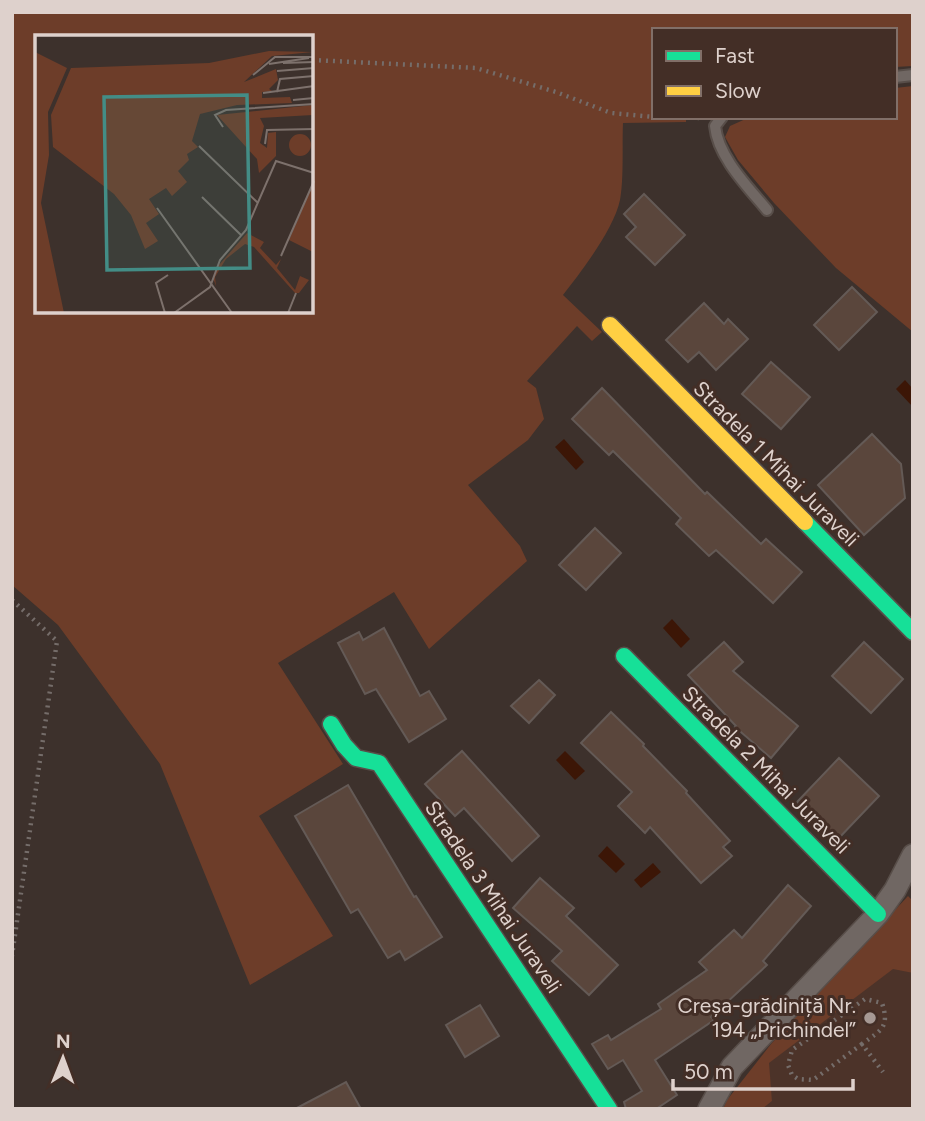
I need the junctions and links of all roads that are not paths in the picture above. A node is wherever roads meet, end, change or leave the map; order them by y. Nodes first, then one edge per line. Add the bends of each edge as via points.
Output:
1 (720, 119) edge
2 (767, 210) dead end
3 (610, 324) dead end
4 (913, 632) edge
5 (624, 656) dead end
6 (331, 724) dead end
7 (913, 855) edge
8 (878, 914) junction
9 (609, 1109) edge
10 (709, 1109) edge

1 - 2 lane via 715,126 716,139
3 - 4 street, Stradela 1 Mihai Juraveli
5 - 8 street, Stradela 2 Mihai Juraveli
6 - 9 street, Stradela 3 Mihai Juraveli via 356,758 379,763
7 - 8 street
8 - 10 street via 733,1067

